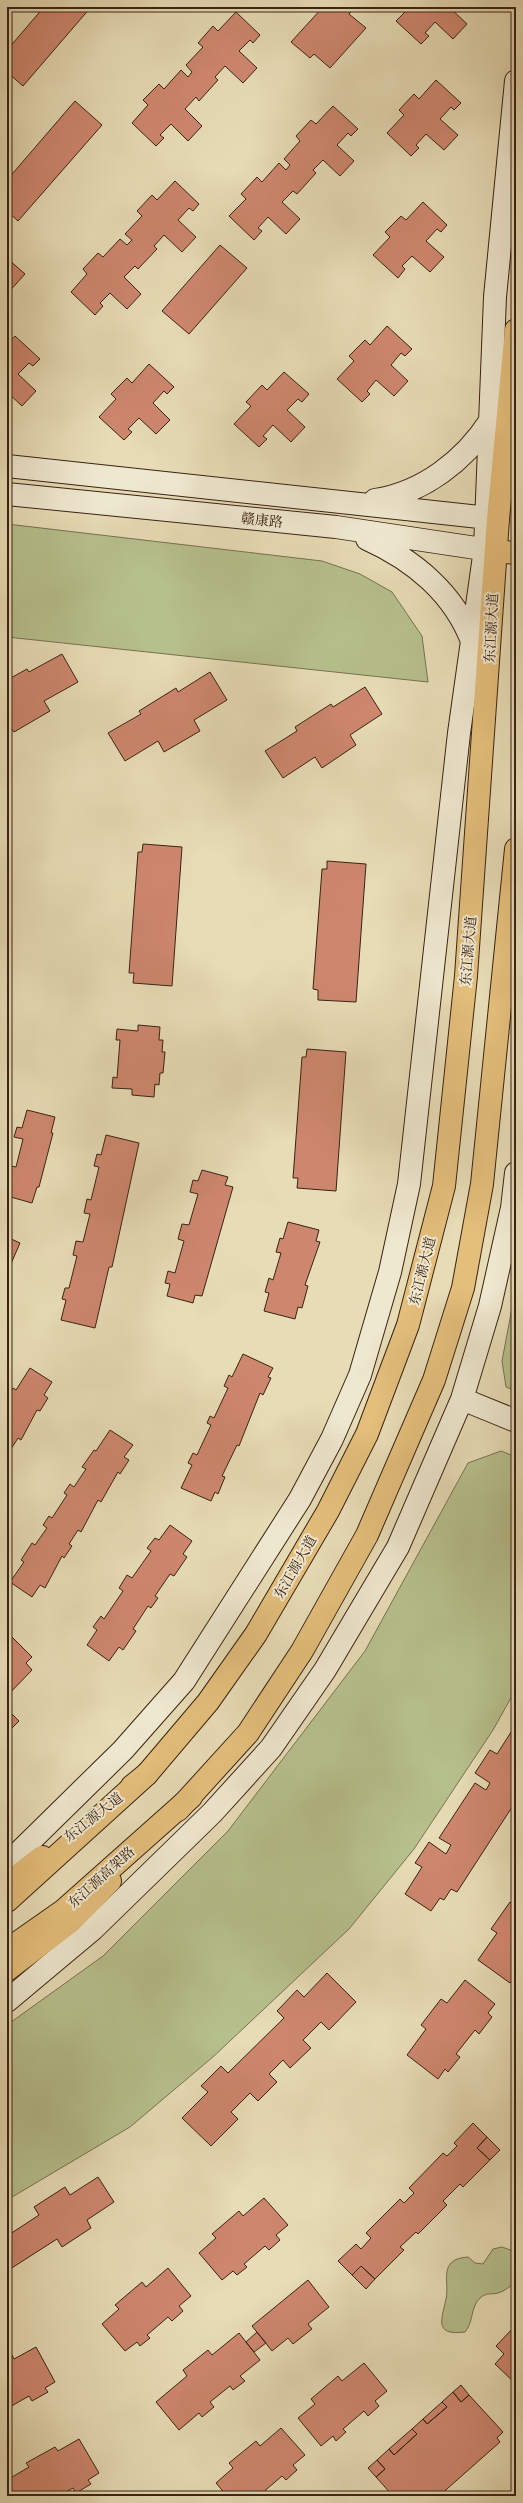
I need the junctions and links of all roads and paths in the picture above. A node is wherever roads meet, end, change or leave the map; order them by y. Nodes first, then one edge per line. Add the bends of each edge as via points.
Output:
1 (516, 81) edge
2 (516, 334) edge
3 (488, 423) junction
4 (7, 466) edge
5 (7, 494) edge
6 (358, 502) junction
7 (500, 519) edge
8 (336, 527) junction
9 (499, 551) edge
10 (473, 642) junction
11 (486, 704) junction
12 (516, 849) edge
13 (516, 1172) edge
14 (462, 1398) junction
15 (516, 1421) edge
16 (147, 1774) junction
17 (191, 1797) junction
18 (7, 1864) edge
19 (7, 1884) edge
20 (7, 1902) edge
21 (7, 1950) edge
22 (7, 1970) edge
23 (7, 2001) edge

1 - 3 street via 495,297
2 - 3 street via 502,399
2 - 7 main road, 东江源大道
3 - 6 street via 467,450 435,476 398,494
3 - 7 street
4 - 6 street, 赣康路
5 - 8 street, 赣康路
6 - 7 street, 赣康路
7 - 9 main road, 东江源大道
8 - 9 street, 赣康路
8 - 10 street via 386,547 420,570 449,601
9 - 10 street
9 - 11 main road, 东江源大道
10 - 11 street via 484,682
10 - 18 street via 458,741 409,1184 390,1272 360,1375 332,1439 300,1498 184,1680 123,1750
11 - 16 main road, 东江源大道 via 466,976 444,1186 408,1325 367,1434 324,1517 251,1640 208,1702
12 - 17 main road via 482,1184 463,1288 434,1380 367,1535 302,1651 248,1733
13 - 14 street via 512,1208 490,1306
14 - 15 street
14 - 23 street via 398,1547 324,1670 271,1748 212,1814 93,1929
16 - 19 main road, 东江源大道
16 - 20 main road
17 - 21 main road, 东江源高架路 via 64,1910
17 - 22 main road via 70,1922

